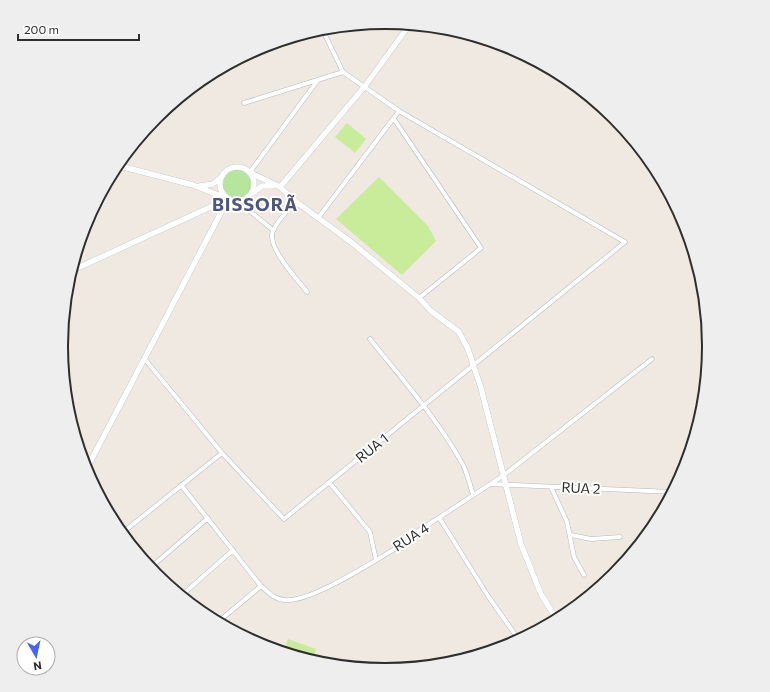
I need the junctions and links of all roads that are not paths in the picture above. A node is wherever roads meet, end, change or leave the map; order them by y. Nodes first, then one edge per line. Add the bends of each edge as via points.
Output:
1 (406, 30) edge
2 (326, 37) dead end
3 (343, 72) junction
4 (318, 80) junction
5 (365, 86) junction
6 (244, 103) dead end
7 (399, 111) junction
8 (394, 119) junction
9 (123, 167) edge
10 (250, 173) junction
11 (221, 177) junction
12 (193, 185) junction
13 (280, 187) junction
14 (250, 196) junction
15 (228, 199) junction
16 (234, 201) junction
17 (296, 201) junction
18 (247, 208) junction
19 (318, 218) junction
20 (273, 230) junction
21 (79, 265) edge
22 (307, 292) dead end
23 (419, 298) junction
24 (370, 338) dead end
25 (144, 358) junction
26 (652, 359) dead end
27 (474, 364) junction
28 (423, 405) junction
29 (222, 453) junction
30 (90, 462) edge
31 (504, 475) junction
32 (329, 482) junction
33 (490, 484) junction
34 (181, 485) junction
35 (507, 485) junction
36 (551, 487) junction
37 (666, 492) edge
38 (473, 495) junction
39 (208, 518) junction
40 (440, 519) junction
41 (127, 529) edge
42 (571, 536) junction
43 (620, 537) dead end
44 (233, 550) junction
45 (376, 560) junction
46 (155, 564) edge
47 (584, 575) dead end
48 (261, 586) junction
49 (186, 592) edge
50 (554, 614) edge
51 (222, 619) edge
52 (515, 635) edge

1 - 5 street
2 - 3 street
3 - 4 street
3 - 5 street
4 - 6 street
4 - 10 street
5 - 7 street
5 - 13 street
7 - 8 street
7 - 27 street, RUA 1 via 625,242
8 - 19 street
8 - 23 street via 481,248
9 - 12 street
10 - 11 street via 242,167 234,167 227,169
10 - 13 street
10 - 14 street via 254,183
11 - 12 street via 209,186
11 - 15 street via 220,190
12 - 15 street
13 - 14 street via 266,185
13 - 17 street
14 - 16 street via 244,200
14 - 18 street via 246,203
15 - 16 street
15 - 21 street
15 - 25 street
16 - 18 street
17 - 19 street
17 - 20 street
18 - 20 street
19 - 23 street
20 - 22 street via 272,238 277,252
23 - 27 street via 458,332
24 - 28 street
25 - 29 street, RUA 1
25 - 30 street
26 - 31 street, RUA 4
27 - 28 street, RUA 1
27 - 31 street
28 - 32 street, RUA 1
28 - 38 street via 462,463
29 - 32 street, RUA 1 via 284,519
29 - 34 street
31 - 33 street, RUA 4
31 - 35 street
32 - 45 street via 370,532
33 - 35 street, RUA 2
33 - 38 street, RUA 4
34 - 39 street, RUA 4
34 - 41 street
35 - 36 street, RUA 2
35 - 50 street via 521,544 535,582
36 - 37 street, RUA 2
36 - 42 street
38 - 40 street, RUA 4
39 - 44 street, RUA 4
39 - 46 street
40 - 45 street, RUA 4
40 - 52 street
42 - 43 street via 591,539
42 - 47 street via 574,557
44 - 48 street, RUA 4
44 - 49 street
45 - 48 street, RUA 4 via 305,598 282,600 272,596
48 - 51 street

